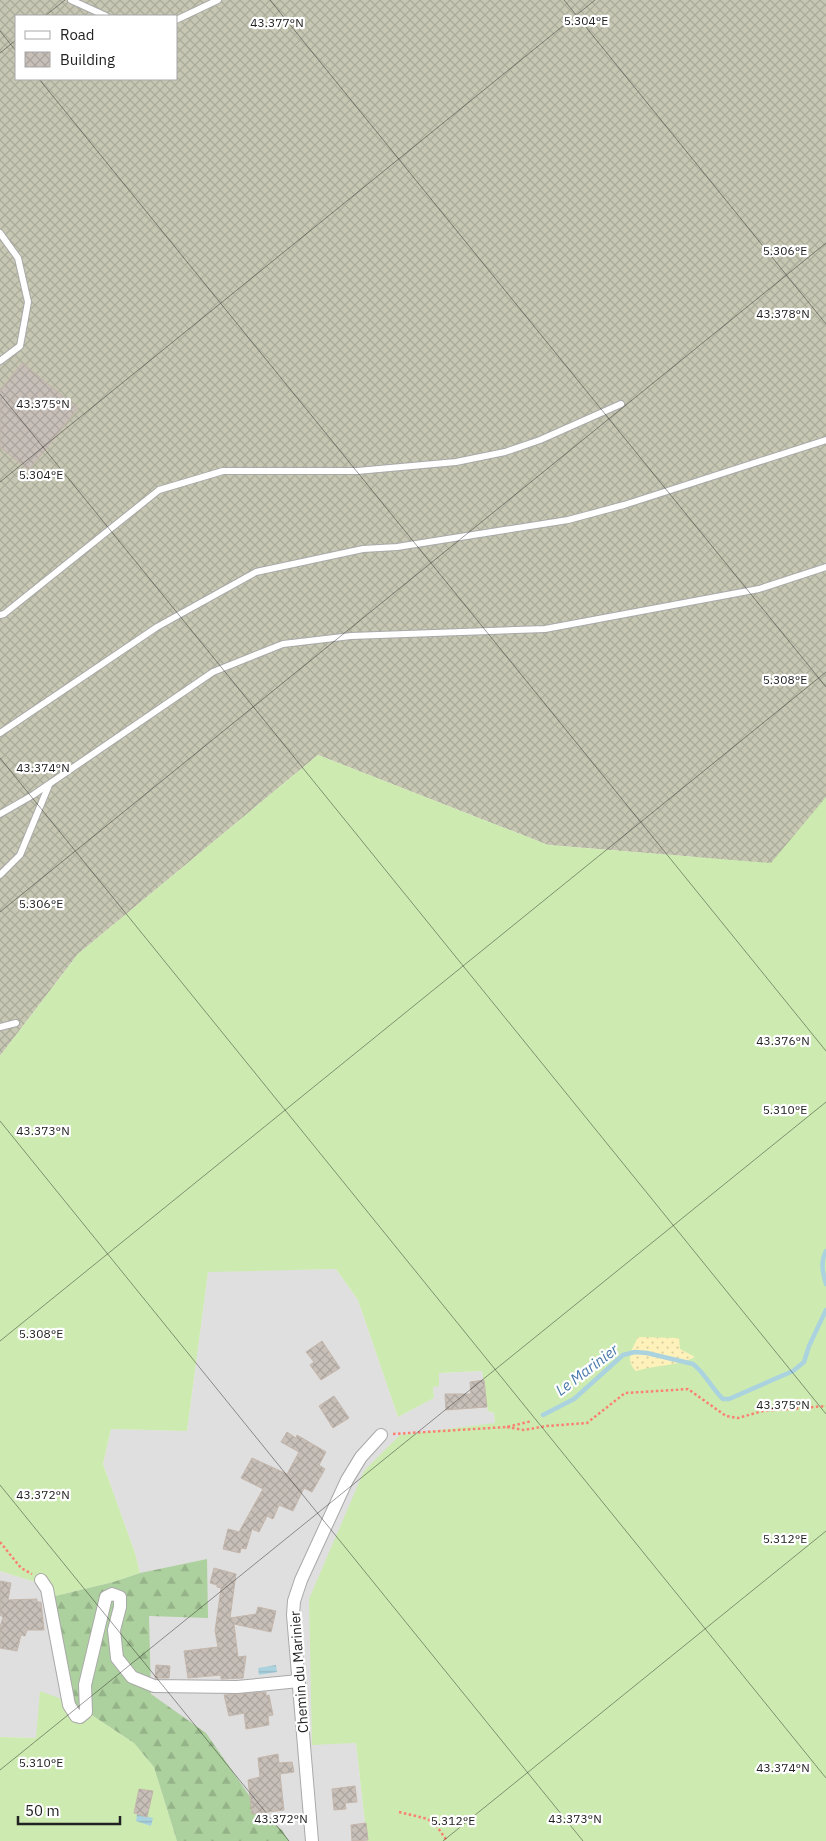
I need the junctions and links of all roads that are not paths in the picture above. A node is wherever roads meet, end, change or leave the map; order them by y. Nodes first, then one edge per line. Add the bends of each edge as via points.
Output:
1 (71, 0) edge
2 (218, 0) edge
3 (104, 15) edge
4 (178, 19) edge
5 (0, 233) edge
6 (0, 361) edge
7 (621, 404) dead end
8 (826, 440) edge
9 (826, 567) edge
10 (0, 615) edge
11 (0, 733) edge
12 (50, 784) junction
13 (0, 814) edge
14 (0, 874) edge
15 (16, 1023) dead end
16 (0, 1027) edge
17 (381, 1435) road end
18 (41, 1580) road end
19 (299, 1681) junction
20 (312, 1841) edge

1 - 3 lane
2 - 4 lane
5 - 6 lane via 18,258 28,302 20,346
7 - 10 lane via 540,440 505,452 456,462 357,471 223,471 159,490
8 - 11 lane via 568,520 397,547 363,549 256,572 157,627
9 - 12 lane via 759,589 545,629 351,636 283,644 213,672
12 - 13 lane
12 - 14 lane via 20,854
15 - 16 lane
17 - 19 street, Chemin du Marinier via 361,1457 347,1480 294,1601
18 - 19 street via 47,1588 69,1705 76,1716 86,1712 85,1685 106,1597 112,1594 120,1597 114,1630 117,1658 132,1677 154,1686 237,1687
19 - 20 street, Chemin du Marinier

